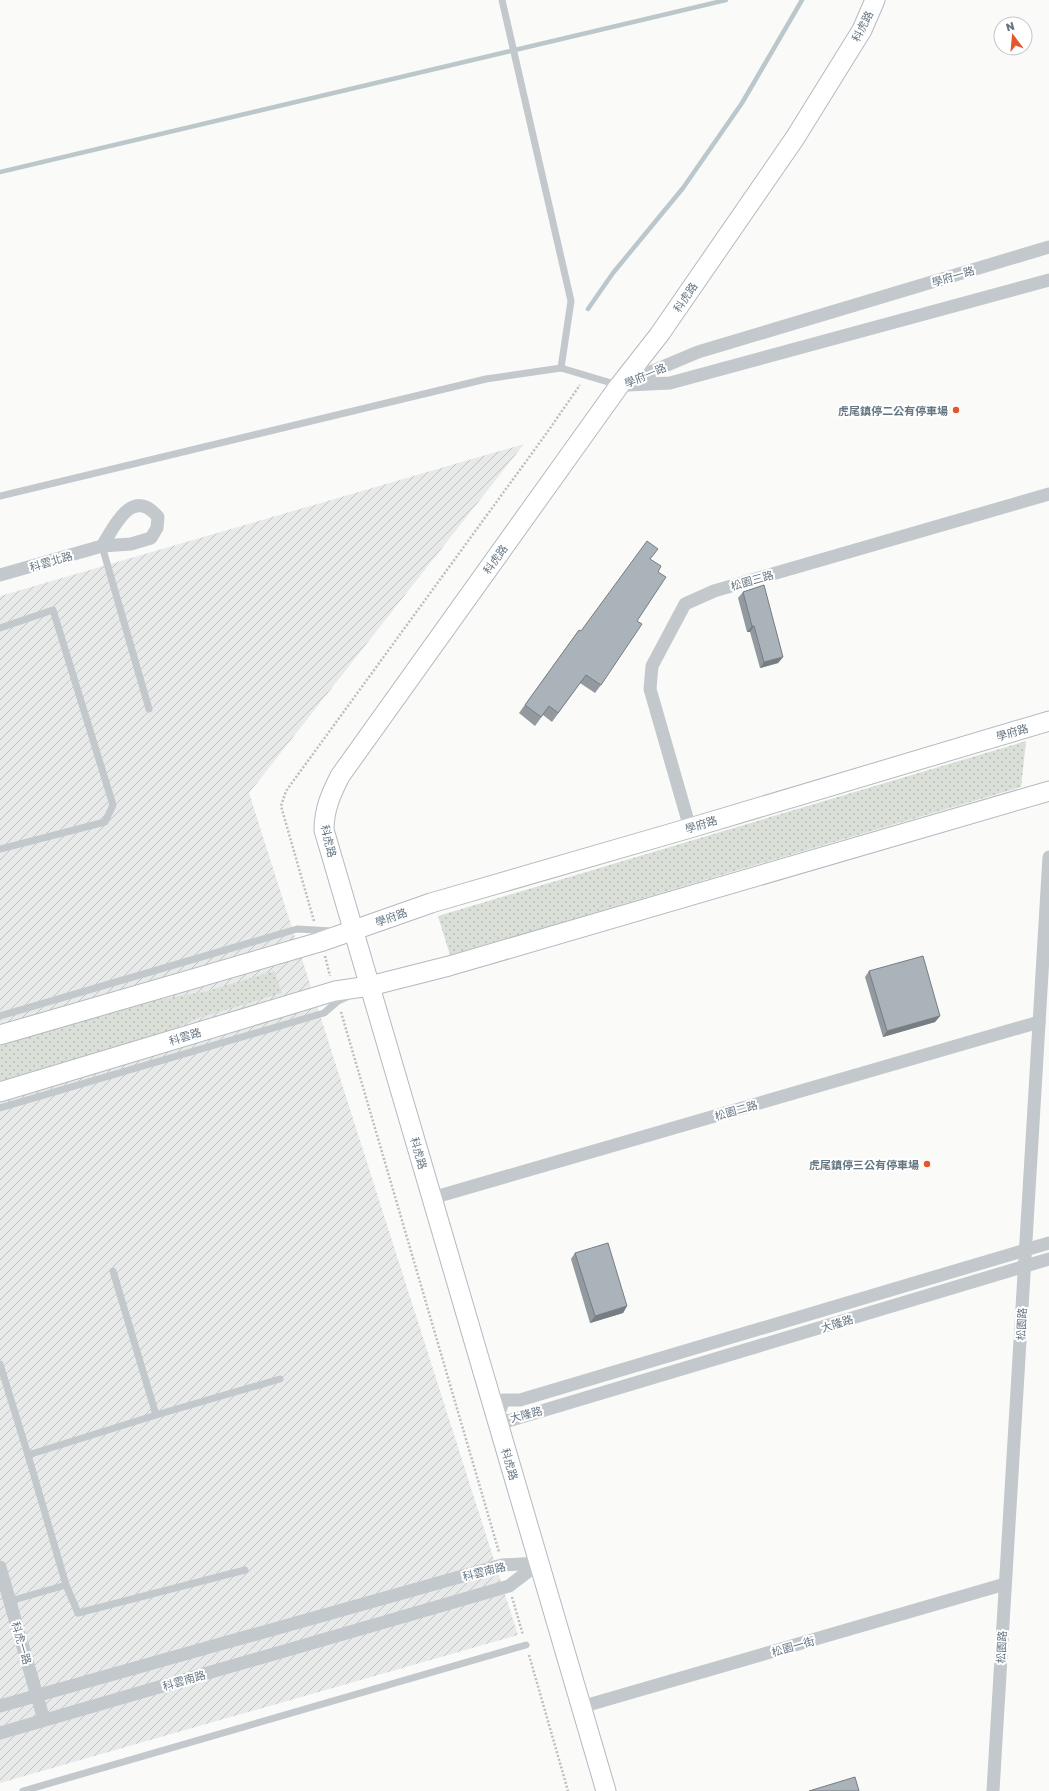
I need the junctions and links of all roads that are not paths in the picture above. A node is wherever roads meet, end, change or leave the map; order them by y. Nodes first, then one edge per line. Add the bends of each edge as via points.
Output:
1 (502, 0) edge
2 (875, 0) edge
3 (1049, 247) edge
4 (1049, 280) edge
5 (561, 368) junction
6 (619, 386) junction
7 (1049, 494) edge
8 (0, 496) edge
9 (102, 546) joint
10 (0, 575) edge
11 (0, 628) edge
12 (149, 709) dead end
13 (1049, 721) edge
14 (1049, 791) edge
15 (690, 828) junction
16 (0, 849) edge
17 (1049, 857) edge
18 (354, 930) junction
19 (319, 936) junction
20 (370, 986) junction
21 (336, 996) junction
22 (0, 1016) edge
23 (1039, 1022) junction
24 (0, 1035) edge
25 (0, 1092) edge
26 (0, 1108) edge
27 (432, 1198) junction
28 (1049, 1244) edge
29 (1025, 1251) junction
30 (1049, 1259) edge
31 (1024, 1267) junction
32 (113, 1271) dead end
33 (0, 1364) edge
34 (280, 1379) dead end
35 (156, 1415) junction
36 (497, 1418) junction
37 (28, 1455) junction
38 (539, 1563) junction
39 (0, 1567) edge
40 (245, 1570) dead end
41 (1005, 1584) junction
42 (66, 1585) junction
43 (10, 1601) junction
44 (526, 1645) road end
45 (37, 1696) junction
46 (0, 1706) edge
47 (581, 1707) junction
48 (44, 1720) junction
49 (0, 1733) edge
50 (23, 1791) edge
51 (606, 1791) edge
52 (993, 1791) edge

1 - 5 lane via 571,301
2 - 6 street, 科虎路 via 862,30 795,138 659,335
3 - 6 street, 學府一路 via 698,352
4 - 6 street, 學府一路 via 670,383
5 - 6 lane
5 - 8 lane via 486,379
6 - 18 street, 科虎路 via 340,776 329,798 324,816 324,830
7 - 15 street, 松園三路 via 714,591 685,604 652,666 650,689
9 - 10 street, 科雲北路
9 - 12 lane
11 - 16 lane via 53,610 113,805 105,822
13 - 15 street, 學府路
14 - 20 street via 449,966
15 - 18 street, 學府路 via 431,903
17 - 23 street, 松園路
18 - 19 street
18 - 20 street, 科虎路
19 - 22 lane via 297,928
19 - 24 street
20 - 21 street, 科雲路
20 - 27 street, 科虎路
21 - 25 street, 科雲路
21 - 26 lane via 324,1013
23 - 27 street, 松園二路
23 - 29 street, 松園路
27 - 36 street, 科虎路
28 - 29 street, 大隆路
29 - 31 street, 松園路
29 - 36 street, 大隆路 via 520,1400 504,1400
30 - 31 street, 大隆路
31 - 36 street, 大隆路 via 508,1421
31 - 41 street, 松園路
32 - 35 lane
33 - 37 lane
34 - 35 lane
35 - 37 lane
36 - 38 street, 科虎路
37 - 42 lane
38 - 45 street, 科雲南路 via 502,1565
38 - 47 street, 科虎路
38 - 48 street, 科雲南路 via 509,1586
39 - 43 street, 科虎一路
40 - 42 lane via 78,1613
41 - 47 street, 松園一街
41 - 52 street, 松園路
42 - 43 lane
43 - 45 street, 科虎一路
44 - 50 lane
45 - 46 street, 科雲南路
45 - 48 street, 科虎一路
47 - 51 street, 科虎路
48 - 49 street, 科雲南路

